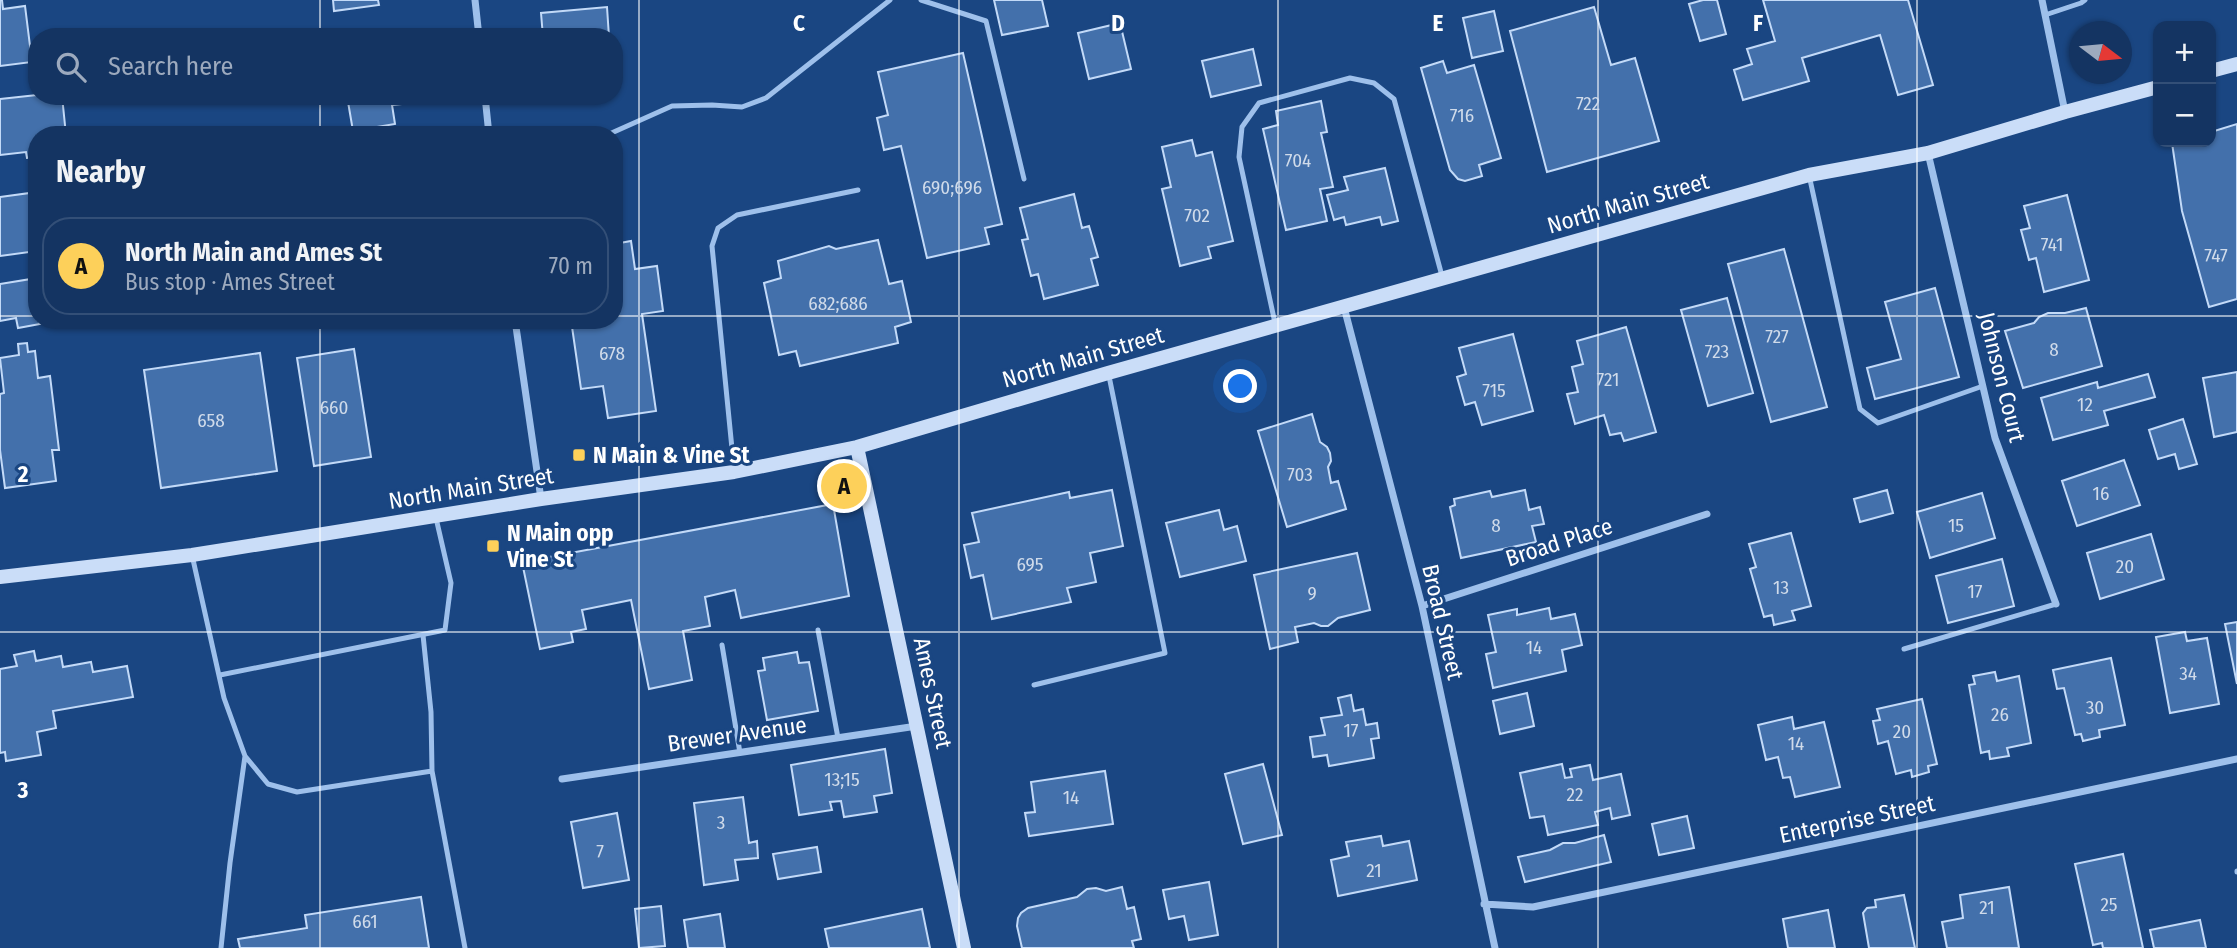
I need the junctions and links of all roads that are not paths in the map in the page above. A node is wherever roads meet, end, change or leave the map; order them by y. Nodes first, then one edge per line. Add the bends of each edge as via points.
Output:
1 (475, 0) edge
2 (890, 0) edge
3 (921, 0) edge
4 (2042, 0) edge
5 (2085, 0) edge
6 (2045, 15) junction
7 (478, 28) edge
8 (2237, 64) edge
9 (2216, 70) edge
10 (2153, 88) edge
11 (486, 105) edge
12 (2065, 112) junction
13 (488, 126) edge
14 (623, 128) edge
15 (1928, 153) junction
16 (1809, 175) junction
17 (1024, 179) dead end
18 (858, 190) dead end
19 (1443, 279) junction
20 (1344, 306) junction
21 (1276, 326) junction
22 (516, 329) edge
23 (1108, 373) junction
24 (1983, 386) junction
25 (857, 447) junction
26 (734, 472) junction
27 (541, 499) junction
28 (1707, 514) dead end
29 (436, 516) junction
30 (192, 555) junction
31 (0, 577) edge
32 (2056, 604) joint
33 (1422, 606) junction
34 (818, 630) dead end
35 (423, 635) junction
36 (722, 645) dead end
37 (1904, 649) dead end
38 (220, 675) junction
39 (1034, 685) dead end
40 (917, 726) junction
41 (838, 738) junction
42 (740, 753) junction
43 (245, 756) junction
44 (2237, 759) edge
45 (432, 771) junction
46 (562, 779) dead end
47 (1484, 904) junction
48 (221, 948) edge
49 (465, 948) edge
50 (964, 948) edge
51 (1495, 948) edge

1 - 7 street
2 - 14 lane via 766,98 742,107 672,106
3 - 17 lane via 986,21
4 - 6 street
5 - 6 lane
6 - 12 street
8 - 9 main road
10 - 12 main road, North Main Street
11 - 13 street
12 - 15 main road, North Main Street
15 - 16 main road, North Main Street
15 - 24 street, Johnson Court
16 - 19 main road, North Main Street
16 - 24 lane via 1860,410 1878,423
18 - 26 lane via 737,215 718,228 712,246
19 - 20 main road, North Main Street
19 - 21 lane via 1394,99 1374,83 1350,78 1259,103 1242,127 1239,157
20 - 21 main road, North Main Street
20 - 33 street, Broad Street
21 - 23 main road, North Main Street
22 - 27 street
23 - 25 main road, North Main Street
23 - 39 lane via 1165,653
24 - 32 street, Johnson Court via 1995,438
25 - 26 main road, North Main Street
25 - 40 main road, Ames Street
26 - 27 main road, North Main Street
27 - 29 main road, North Main Street
28 - 33 street, Broad Place
29 - 30 main road, North Main Street
29 - 35 lane via 451,583 444,630
30 - 31 main road, North Main Street
30 - 38 lane
32 - 37 lane
33 - 47 street, Broad Street
34 - 41 lane
35 - 38 lane
35 - 45 lane
36 - 42 lane
38 - 43 lane
40 - 41 street, Brewer Avenue
40 - 50 main road, Ames Street
41 - 42 street, Brewer Avenue
42 - 46 street, Brewer Avenue
43 - 45 lane via 268,784 296,792
43 - 48 lane
44 - 47 street, Enterprise Street via 1533,906
45 - 49 lane
47 - 51 street, Broad Street

